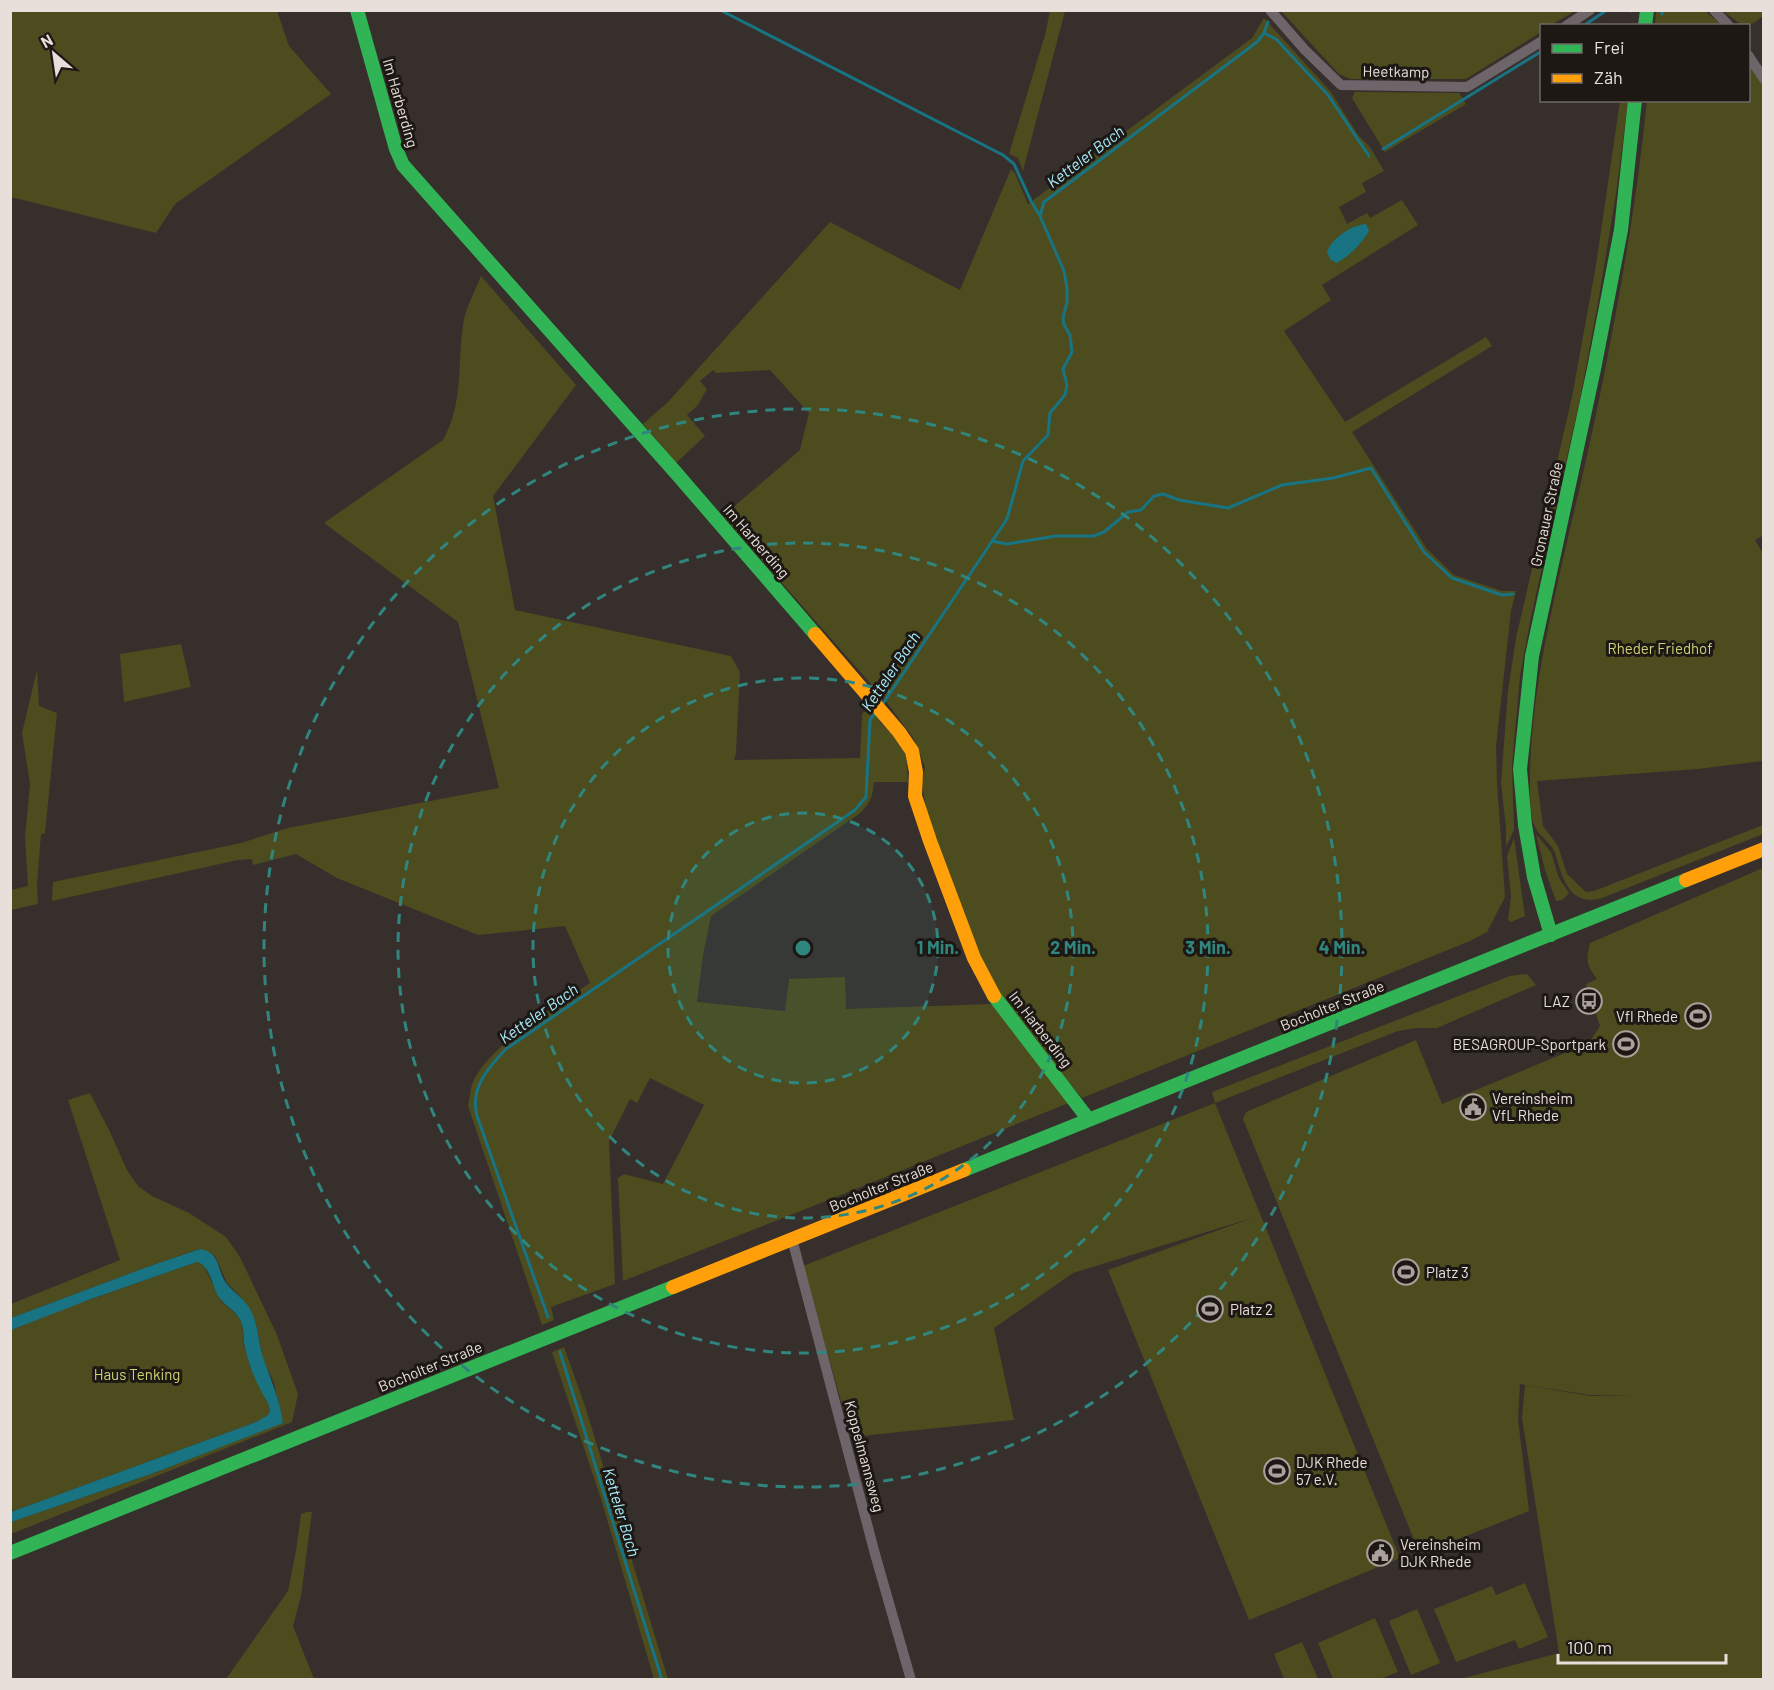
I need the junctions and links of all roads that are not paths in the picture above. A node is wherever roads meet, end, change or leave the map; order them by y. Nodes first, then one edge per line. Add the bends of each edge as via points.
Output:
1 (357, 10) edge
2 (1270, 10) edge
3 (1590, 10) edge
4 (1714, 10) edge
5 (1569, 24) edge
6 (1727, 24) edge
7 (1540, 42) edge
8 (1750, 57) edge
9 (1764, 79) edge
10 (1635, 102) edge
11 (1764, 849) edge
12 (1551, 935) junction
13 (1089, 1120) junction
14 (792, 1239) junction
15 (10, 1553) edge
16 (911, 1680) edge

1 - 13 main road, Im Harberding via 403,165 677,474 912,751 915,796 974,958 998,1002
2 - 7 street, Heetkamp via 1341,85 1467,87
3 - 5 street
4 - 6 street
8 - 9 street
10 - 12 main road, Gronauer Straße via 1621,230 1532,656 1520,769 1534,878
11 - 12 main road, Bocholter Straße
12 - 13 main road, Bocholter Straße
13 - 14 main road, Bocholter Straße
14 - 15 main road, Bocholter Straße
14 - 16 street, Koppelmannsweg

